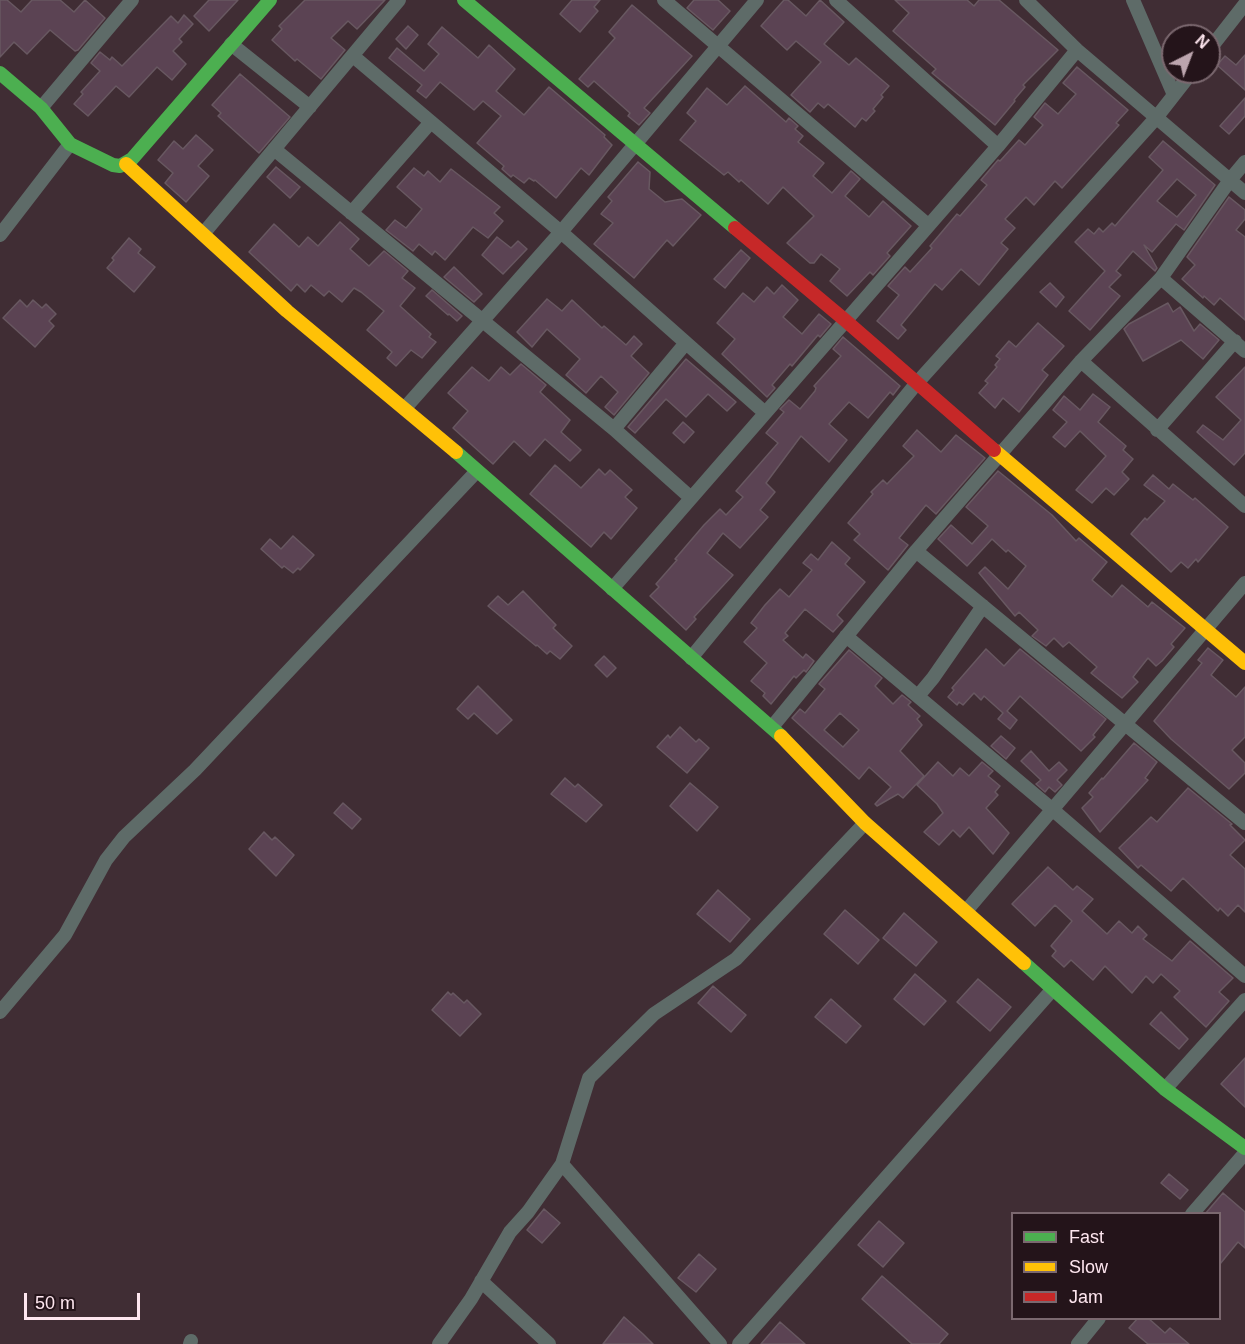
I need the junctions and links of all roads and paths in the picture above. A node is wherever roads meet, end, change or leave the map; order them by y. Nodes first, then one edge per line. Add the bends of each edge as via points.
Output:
1 (270, 0) edge
2 (399, 0) edge
3 (464, 0) edge
4 (664, 0) edge
5 (757, 0) edge
6 (836, 0) edge
7 (1026, 0) edge
8 (1133, 0) edge
9 (124, 3) edge
10 (1245, 4) edge
11 (1221, 35) edge
12 (231, 44) junction
13 (717, 47) junction
14 (1077, 50) junction
15 (353, 56) junction
16 (0, 73) edge
17 (1183, 84) edge
18 (1174, 95) junction
19 (310, 107) junction
20 (41, 108) junction
21 (1156, 118) junction
22 (431, 122) junction
23 (70, 144) junction
24 (635, 145) junction
25 (998, 146) junction
26 (274, 149) junction
27 (1245, 162) edge
28 (126, 164) junction
29 (1230, 180) junction
30 (1245, 194) edge
31 (351, 213) junction
32 (928, 225) junction
33 (561, 232) junction
34 (203, 234) junction
35 (0, 235) edge
36 (1161, 278) junction
37 (483, 321) junction
38 (846, 321) junction
39 (685, 344) junction
40 (1240, 346) edge
41 (1081, 361) junction
42 (916, 384) junction
43 (405, 408) junction
44 (764, 412) junction
45 (614, 429) junction
46 (1157, 430) junction
47 (1001, 455) junction
48 (477, 471) junction
49 (691, 498) junction
50 (1245, 506) edge
51 (916, 551) junction
52 (1245, 583) edge
53 (612, 589) junction
54 (983, 606) junction
55 (1206, 631) junction
56 (846, 636) junction
57 (691, 658) junction
58 (1245, 663) edge
59 (918, 696) junction
60 (1126, 725) junction
61 (772, 727) junction
62 (1053, 810) junction
63 (865, 823) junction
64 (1245, 823) edge
65 (966, 911) junction
66 (1245, 976) edge
67 (1053, 989) junction
68 (1245, 1000) edge
69 (0, 1012) edge
70 (1165, 1089) junction
71 (1245, 1148) edge
72 (1245, 1153) edge
73 (562, 1164) junction
74 (1194, 1212) edge
75 (481, 1281) junction
76 (1097, 1320) edge
77 (439, 1344) edge
78 (549, 1344) edge
79 (720, 1344) edge
80 (739, 1344) edge
81 (1078, 1344) edge

1 - 12 street
2 - 15 street
3 - 24 street
4 - 13 street
5 - 13 street
6 - 25 street
7 - 14 street
8 - 18 street
9 - 20 street
10 - 11 street
12 - 19 street
12 - 28 street
13 - 24 street
13 - 32 street
14 - 21 street
14 - 25 street
15 - 19 street
15 - 22 street
16 - 20 street
17 - 18 street
18 - 21 street
19 - 26 street
20 - 23 street
21 - 29 street
21 - 42 street
22 - 31 street
22 - 33 street
23 - 28 street via 113,165
23 - 35 street
24 - 33 street
24 - 38 street
25 - 32 street
26 - 31 street
26 - 34 street
27 - 29 street
28 - 34 street
29 - 30 street
29 - 36 street
31 - 37 street
32 - 38 street
33 - 37 street
33 - 39 street
34 - 43 street via 287,311
36 - 40 street
36 - 41 street
37 - 43 street
37 - 45 street
38 - 42 street
38 - 44 street
39 - 44 street
39 - 45 street
40 - 46 street
41 - 46 street
41 - 47 street
42 - 47 street
42 - 57 street
43 - 48 street
44 - 49 street
45 - 49 street
46 - 50 street
47 - 51 street
47 - 55 street
48 - 53 street
48 - 69 street via 195,770 124,837 106,860 65,935
49 - 53 street
51 - 54 street
51 - 56 street
52 - 55 street
53 - 57 street
54 - 59 street
54 - 60 street
55 - 58 street
55 - 60 street
56 - 59 street
56 - 61 street
57 - 61 street
59 - 62 street
60 - 62 street
60 - 64 street
61 - 63 street
62 - 65 street
62 - 66 street
63 - 65 street
63 - 73 street via 736,959 654,1014 589,1078
65 - 67 street
67 - 70 street
67 - 80 street
68 - 70 street
70 - 71 street
72 - 74 street
73 - 75 street via 510,1232
73 - 79 street
75 - 77 street
75 - 78 street
76 - 81 street

